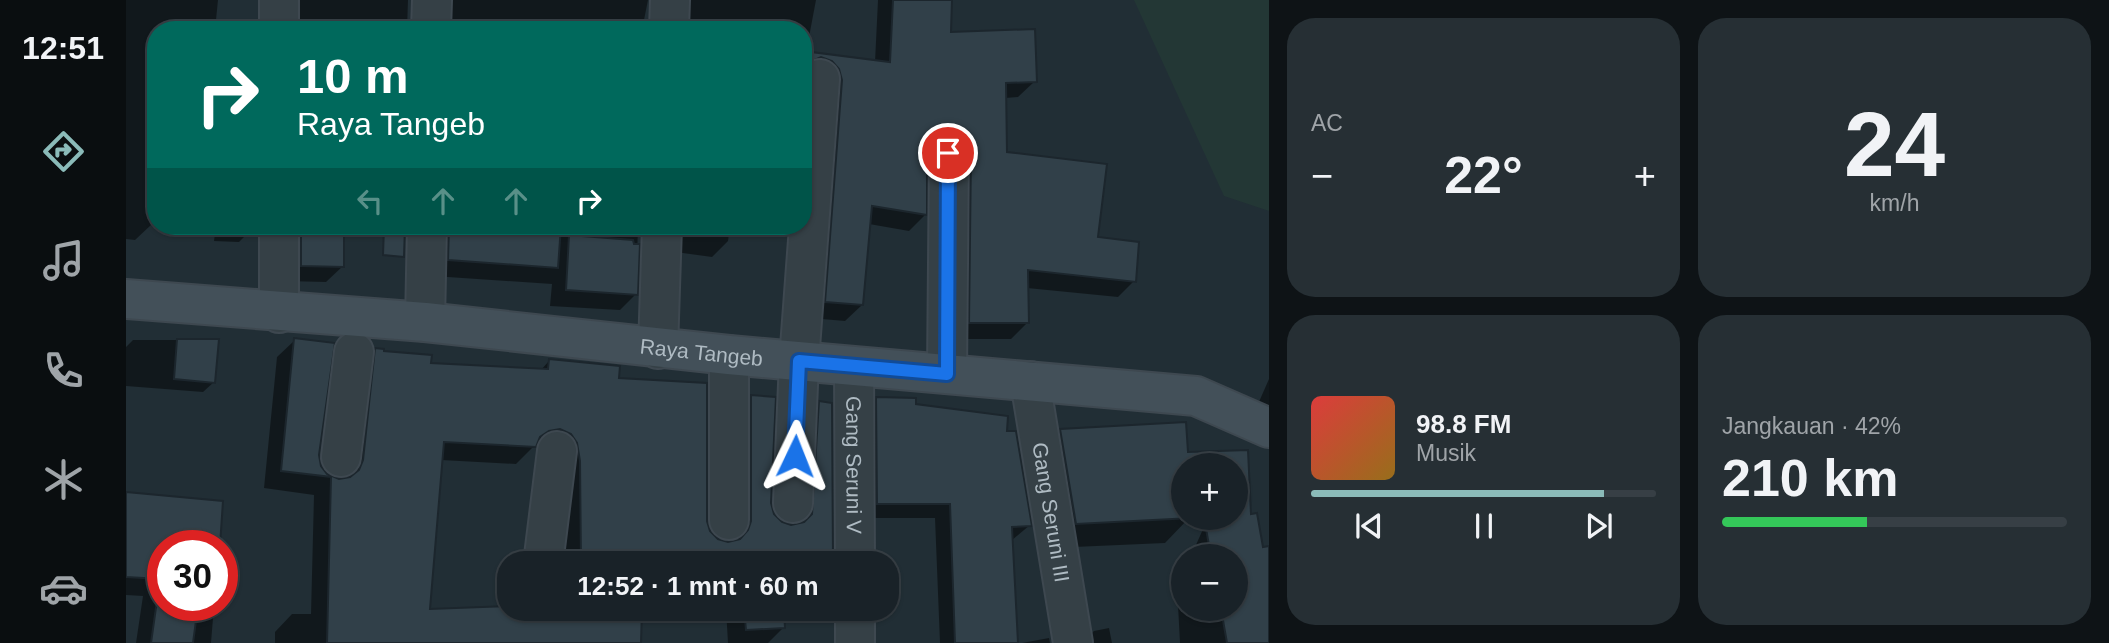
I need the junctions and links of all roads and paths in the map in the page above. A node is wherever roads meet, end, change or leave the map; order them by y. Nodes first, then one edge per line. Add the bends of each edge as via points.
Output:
1 (279, 0) edge
2 (432, 0) edge
3 (670, 0) edge
4 (279, 21) edge
5 (431, 21) edge
6 (669, 21) edge
7 (820, 79) dead end
8 (948, 153) dead end
9 (812, 186) edge
10 (279, 235) edge
11 (427, 235) edge
12 (662, 235) edge
13 (808, 235) edge
14 (126, 299) edge
15 (279, 313) junction
16 (425, 322) junction
17 (658, 349) junction
18 (354, 352) dead end
19 (729, 355) junction
20 (799, 361) junction
21 (854, 367) junction
22 (947, 374) junction
23 (1030, 381) junction
24 (1269, 428) edge
25 (557, 451) dead end
26 (341, 457) dead end
27 (793, 503) dead end
28 (729, 520) dead end
29 (545, 551) edge
30 (855, 551) edge
31 (855, 621) edge
32 (855, 643) edge
33 (1073, 643) edge

1 - 4 street
2 - 5 street
3 - 6 street
7 - 9 street
8 - 22 street
10 - 15 street
11 - 16 street
12 - 17 street
13 - 20 street
14 - 15 street, Raya Tangeb
15 - 16 street, Raya Tangeb
16 - 17 street, Raya Tangeb
17 - 19 street, Raya Tangeb
18 - 26 street
19 - 20 street, Raya Tangeb
19 - 28 street
20 - 21 street, Raya Tangeb
20 - 27 street
21 - 22 street, Raya Tangeb
21 - 30 street, Gang Seruni V
22 - 23 street, Raya Tangeb
23 - 24 street, Raya Tangeb via 1196,396
23 - 33 street, Gang Seruni III
25 - 29 street
31 - 32 street

